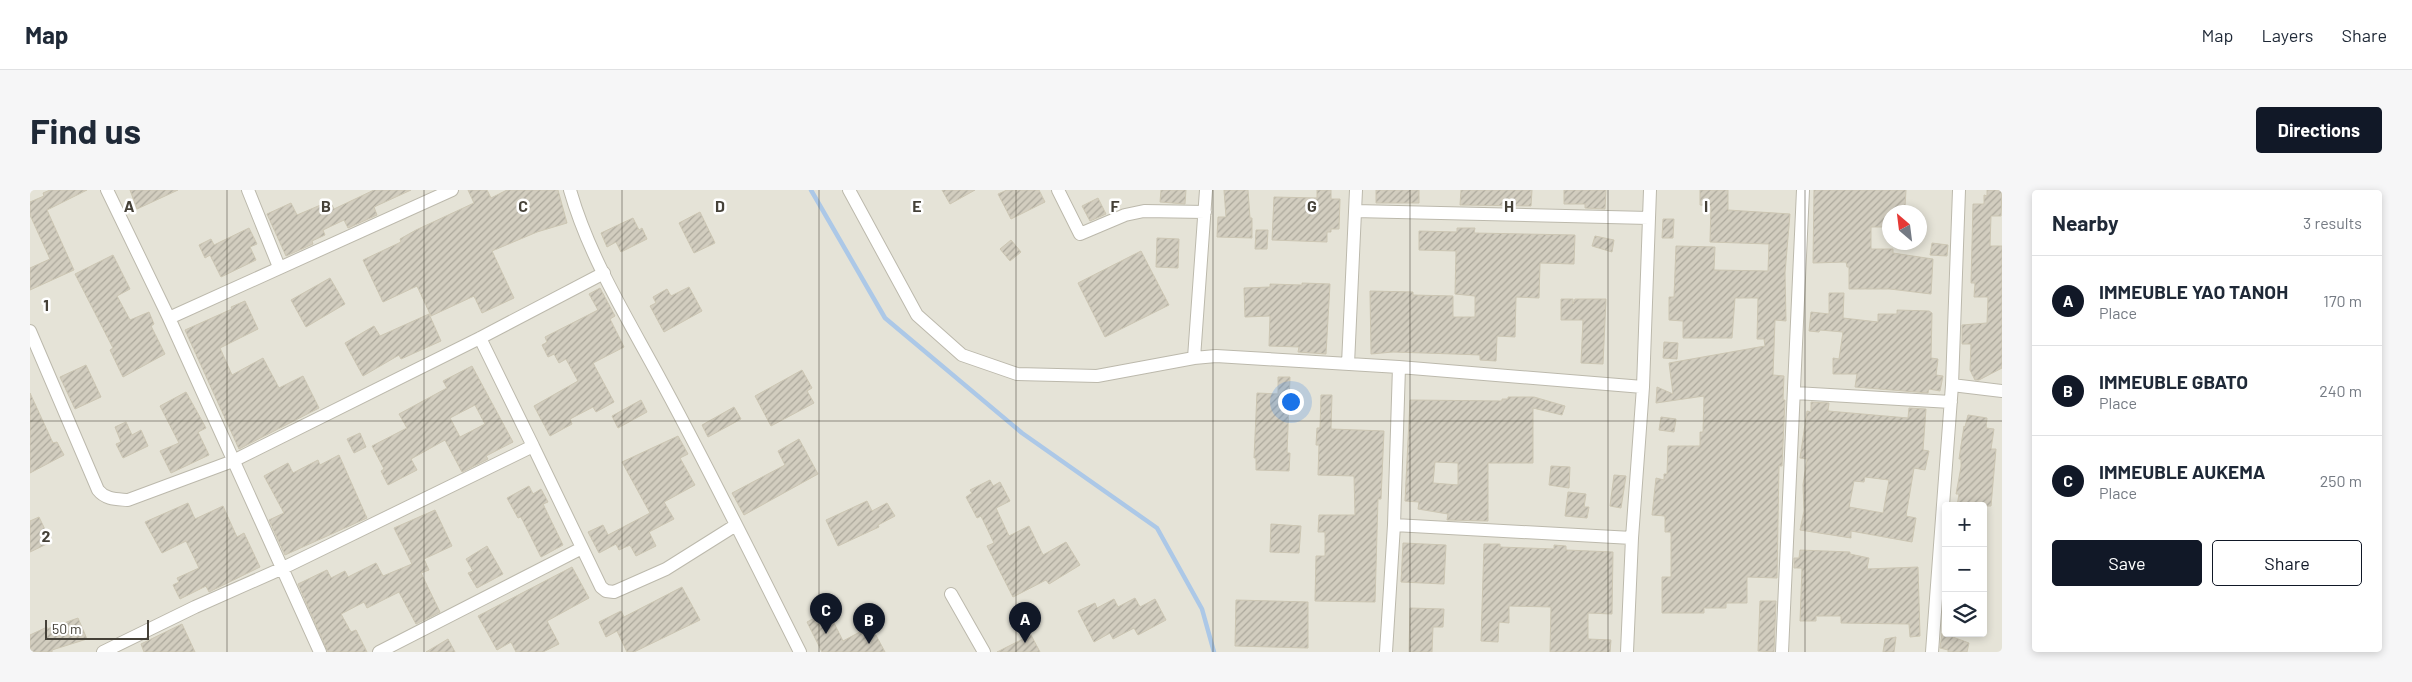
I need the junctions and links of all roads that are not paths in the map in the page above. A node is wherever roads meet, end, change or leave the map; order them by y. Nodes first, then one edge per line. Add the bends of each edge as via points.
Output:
1 (107, 190) edge
2 (248, 190) edge
3 (452, 190) edge
4 (570, 190) edge
5 (849, 190) edge
6 (1058, 190) edge
7 (1206, 190) edge
8 (1356, 190) edge
9 (1650, 190) edge
10 (1803, 190) edge
11 (1959, 190) edge
12 (1355, 211) junction
13 (1205, 212) junction
14 (1649, 218) junction
15 (278, 267) junction
16 (604, 273) junction
17 (169, 318) junction
18 (30, 331) edge
19 (480, 338) junction
20 (1194, 358) junction
21 (1348, 364) junction
22 (1399, 367) junction
23 (1952, 385) junction
24 (1644, 387) junction
25 (2002, 391) edge
26 (1795, 393) junction
27 (1951, 402) junction
28 (533, 446) junction
29 (234, 461) junction
30 (736, 525) junction
31 (1394, 525) junction
32 (1632, 538) junction
33 (582, 548) junction
34 (283, 568) junction
35 (951, 594) dead end
36 (103, 652) edge
37 (320, 652) edge
38 (379, 652) edge
39 (800, 652) edge
40 (984, 652) edge
41 (1386, 652) edge
42 (1627, 652) edge
43 (1782, 652) edge
44 (1932, 652) edge

1 - 17 street
2 - 15 street
3 - 15 street
4 - 16 street via 577,214
5 - 20 street via 917,315 962,355 1017,374 1097,376
6 - 13 street via 1080,234 1125,215 1144,211
7 - 13 street
8 - 12 street
9 - 14 street
10 - 26 street
11 - 23 street
12 - 14 street
12 - 21 street
13 - 20 street
14 - 24 street
15 - 17 street
16 - 19 street
16 - 30 street
17 - 29 street
18 - 29 street via 103,496 128,500
19 - 28 street
19 - 29 street
20 - 21 street via 1216,356
21 - 22 street
22 - 24 street
22 - 31 street
23 - 25 street
23 - 27 street
24 - 32 street
26 - 27 street
26 - 43 street
27 - 44 street
28 - 33 street
28 - 34 street
29 - 34 street
30 - 33 street via 666,569 614,592 601,587
30 - 39 street
31 - 32 street
31 - 41 street
32 - 42 street
33 - 38 street
34 - 36 street
34 - 37 street
35 - 40 street

